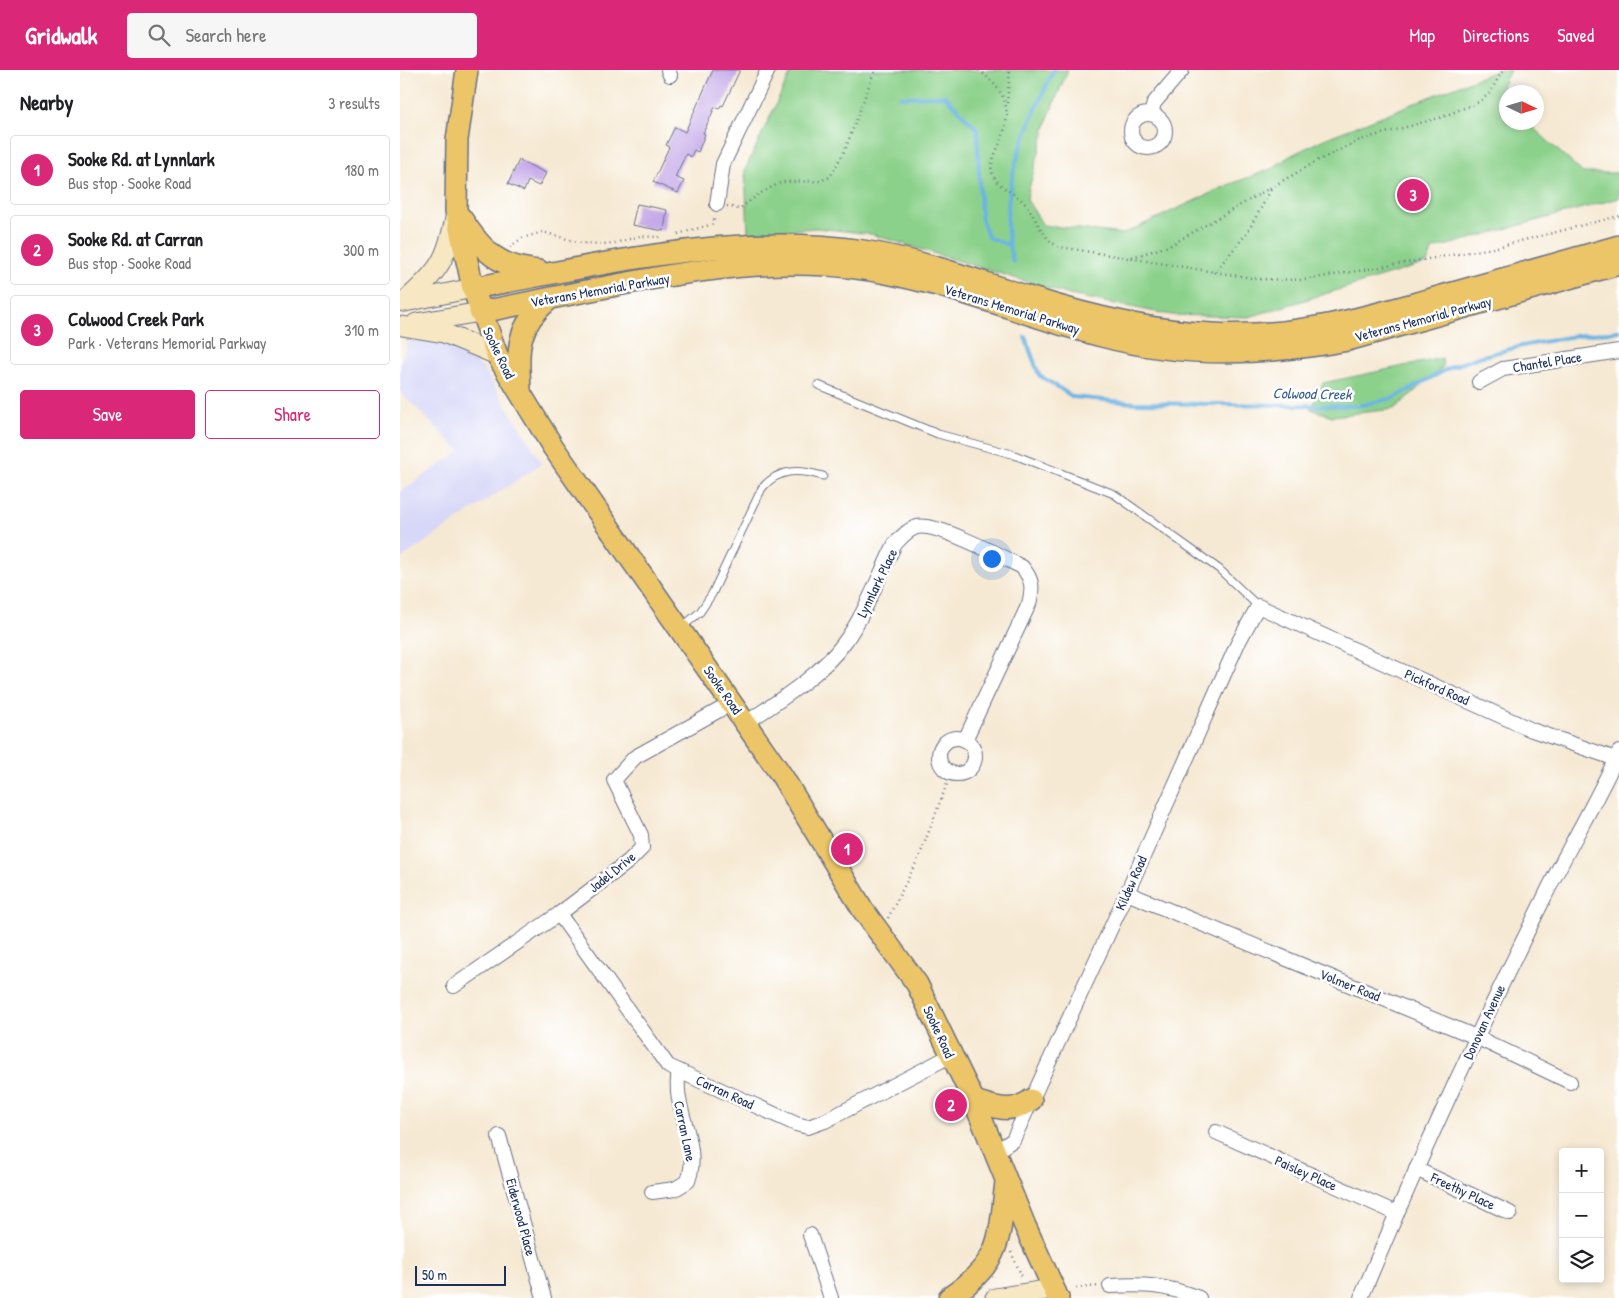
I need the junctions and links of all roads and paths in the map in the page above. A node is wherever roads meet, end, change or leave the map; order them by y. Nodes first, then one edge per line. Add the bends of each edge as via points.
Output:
1 (467, 70) edge
2 (768, 70) edge
3 (875, 70) edge
4 (979, 70) edge
5 (1010, 70) edge
6 (1182, 70) edge
7 (1503, 70) edge
8 (1007, 105) junction
9 (1151, 114) dead end
10 (1272, 188) junction
11 (717, 204) junction
12 (456, 211) junction
13 (1619, 216) edge
14 (666, 236) dead end
15 (674, 236) dead end
16 (512, 243) dead end
17 (1619, 246) edge
18 (1130, 258) junction
19 (1619, 264) edge
20 (567, 272) junction
21 (1214, 273) junction
22 (472, 288) junction
23 (548, 300) junction
24 (402, 303) edge
25 (480, 312) junction
26 (401, 326) edge
27 (1280, 342) junction
28 (1619, 350) edge
29 (497, 355) junction
30 (1479, 382) dead end
31 (818, 385) dead end
32 (520, 392) junction
33 (823, 476) dead end
34 (1258, 606) junction
35 (680, 629) junction
36 (732, 703) junction
37 (746, 723) junction
38 (965, 740) junction
39 (1618, 757) edge
40 (951, 773) junction
41 (1127, 893) junction
42 (560, 914) junction
43 (880, 933) junction
44 (454, 986) dead end
45 (1476, 1037) junction
46 (950, 1056) junction
47 (679, 1071) junction
48 (1570, 1082) dead end
49 (1031, 1100) junction
50 (974, 1101) junction
51 (1216, 1132) dead end
52 (499, 1136) dead end
53 (995, 1152) junction
54 (1416, 1169) junction
55 (1006, 1179) junction
56 (652, 1192) dead end
57 (1396, 1213) junction
58 (1510, 1213) dead end
59 (810, 1235) dead end
60 (1011, 1250) dead end
61 (1023, 1280) dead end
62 (1110, 1286) joint
63 (1076, 1288) dead end
64 (1055, 1293) edge
65 (544, 1298) edge
66 (831, 1298) edge
67 (950, 1298) edge
68 (995, 1298) edge
69 (1199, 1298) edge
70 (1361, 1298) edge

1 - 12 main road, Sooke Road via 457,140
2 - 11 street via 723,164
3 - 11 path via 845,150 830,177 820,181 782,182 740,209
4 - 8 path via 999,89
5 - 8 path
6 - 9 street via 1154,103
7 - 10 path via 1490,94 1479,102 1442,117 1360,140
8 - 18 path via 1004,134 991,170 996,181 1023,200 1054,245
10 - 18 path via 1168,246
10 - 21 path via 1247,233
11 - 15 path via 713,224
12 - 20 main road via 481,247 497,260 525,270
12 - 22 main road, Sooke Road
12 - 24 main road via 443,261 428,281
13 - 21 path via 1493,248 1304,280 1258,280
14 - 16 path via 640,236 603,244 581,243 542,232
17 - 27 main road, Veterans Memorial Parkway
18 - 21 path
19 - 27 main road, Veterans Memorial Parkway via 1348,340
20 - 22 main road, Veterans Memorial Parkway
20 - 27 main road, Veterans Memorial Parkway via 708,248 777,244 824,246 934,266 1106,319 1154,329
22 - 24 main road, Veterans Memorial Parkway
22 - 25 main road, Sooke Road
23 - 25 main road, Veterans Memorial Parkway
23 - 27 main road, Veterans Memorial Parkway via 651,280 738,268 832,266 916,279 1104,337 1150,346 1202,352
23 - 32 main road via 534,312 522,331 518,350
25 - 26 main road, Veterans Memorial Parkway
25 - 29 main road, Sooke Road
26 - 29 main road via 444,333
28 - 30 street, Chantel Place via 1503,369
29 - 32 main road, Sooke Road
31 - 34 lane via 938,434 1012,454 1114,494 1219,569
32 - 35 main road, Sooke Road via 558,454
33 - 35 lane via 789,471 769,480 762,488 712,594 700,612
34 - 39 street, Pickford Road via 1532,730
34 - 41 street, Kildew Road
35 - 36 main road, Sooke Road
36 - 37 main road, Sooke Road
36 - 42 street, Jadel Drive via 635,757 623,768 614,780 641,835 642,848
37 - 38 street, Lynnlark Place via 825,664 844,644 895,544 917,527 935,528 1022,567 1031,578 1033,589 1029,604
37 - 43 main road, Sooke Road
38 - 40 street via 974,751 975,759 966,772
38 - 40 street via 956,738 942,745 940,761
39 - 45 street, Donovan Avenue via 1544,897
40 - 43 path via 920,855
41 - 45 street, Volmer Road
41 - 49 street, Kildew Road
42 - 44 street, Jadel Drive
42 - 47 street, Carran Road via 660,1057
43 - 46 main road, Sooke Road via 917,984
45 - 48 street, Volmer Road
45 - 54 street, Donovan Avenue
46 - 47 street, Carran Road via 808,1127
46 - 50 main road, Sooke Road
47 - 56 street, Carran Lane via 677,1091 693,1155 693,1168 688,1182 675,1189
49 - 50 main road via 1009,1109
49 - 53 street, Kildew Road via 1013,1140
50 - 53 main road, Sooke Road
51 - 57 street, Paisley Place
52 - 65 street, Eiderwood Place
53 - 55 main road, Sooke Road
54 - 57 street, Donovan Avenue
54 - 58 street, Freethy Place
55 - 64 main road, Sooke Road
55 - 67 main road via 997,1247 977,1276
57 - 70 street, Donovan Avenue
59 - 66 street
60 - 61 path
62 - 63 path
62 - 69 street via 1151,1284
64 - 68 main road

